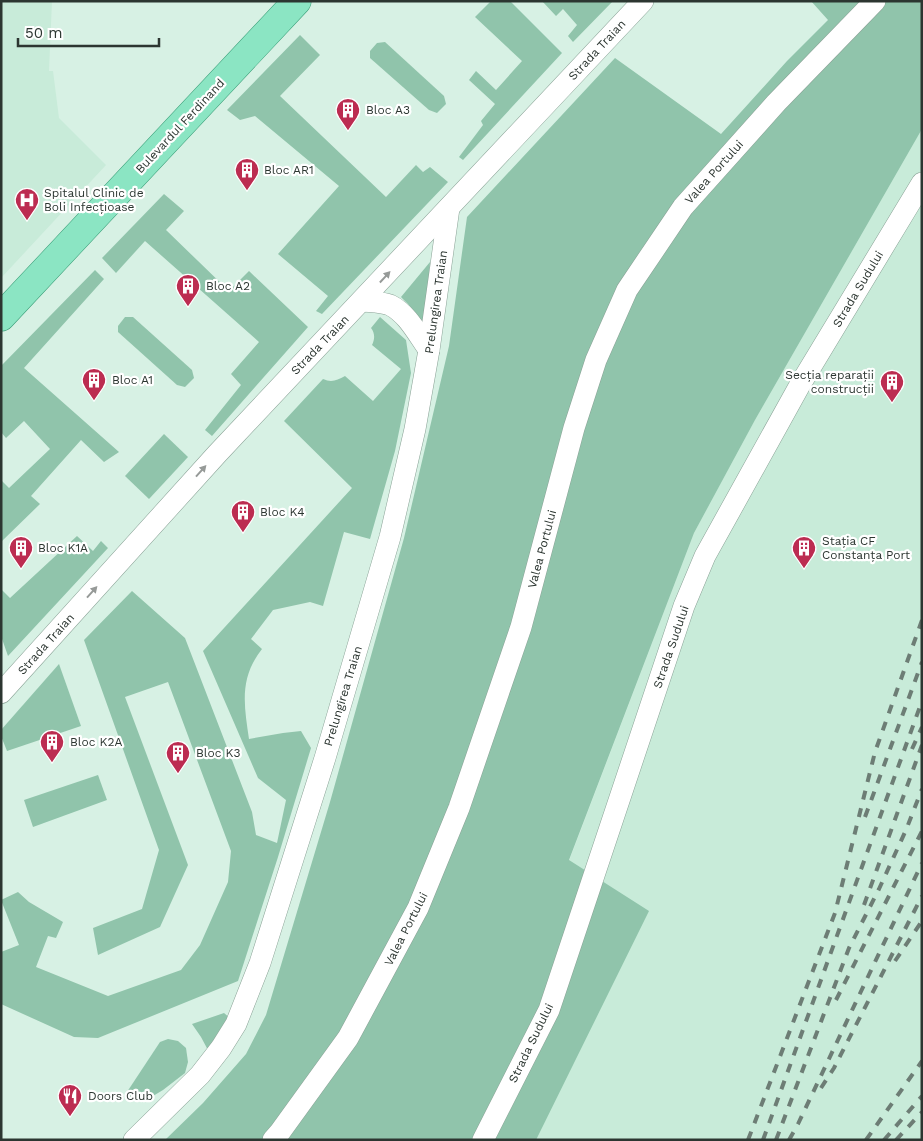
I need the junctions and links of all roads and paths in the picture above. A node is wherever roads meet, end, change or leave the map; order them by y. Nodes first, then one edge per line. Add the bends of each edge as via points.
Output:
1 (297, 1) edge
2 (643, 1) edge
3 (875, 1) edge
4 (922, 183) edge
5 (449, 208) junction
6 (362, 301) junction
7 (1, 317) edge
8 (430, 350) junction
9 (1, 693) edge
10 (134, 1140) edge
11 (273, 1140) edge
12 (483, 1140) edge

1 - 7 main road, Bulevardul Ferdinand
2 - 5 street, Strada Traian
3 - 11 street, Valea Portului via 776,103 683,208 628,290 596,360 574,428 522,627 459,808 418,908 348,1038
4 - 12 street, Strada Sudului via 801,383 705,556 681,615 549,1010
6 -> 5 street, Strada Traian
5 - 8 street, Prelungirea Traian
6 - 8 street via 388,305 400,312
9 -> 6 street, Strada Traian via 217,454
8 - 10 street, Prelungirea Traian via 390,537 260,963 236,1024 221,1048 200,1075

